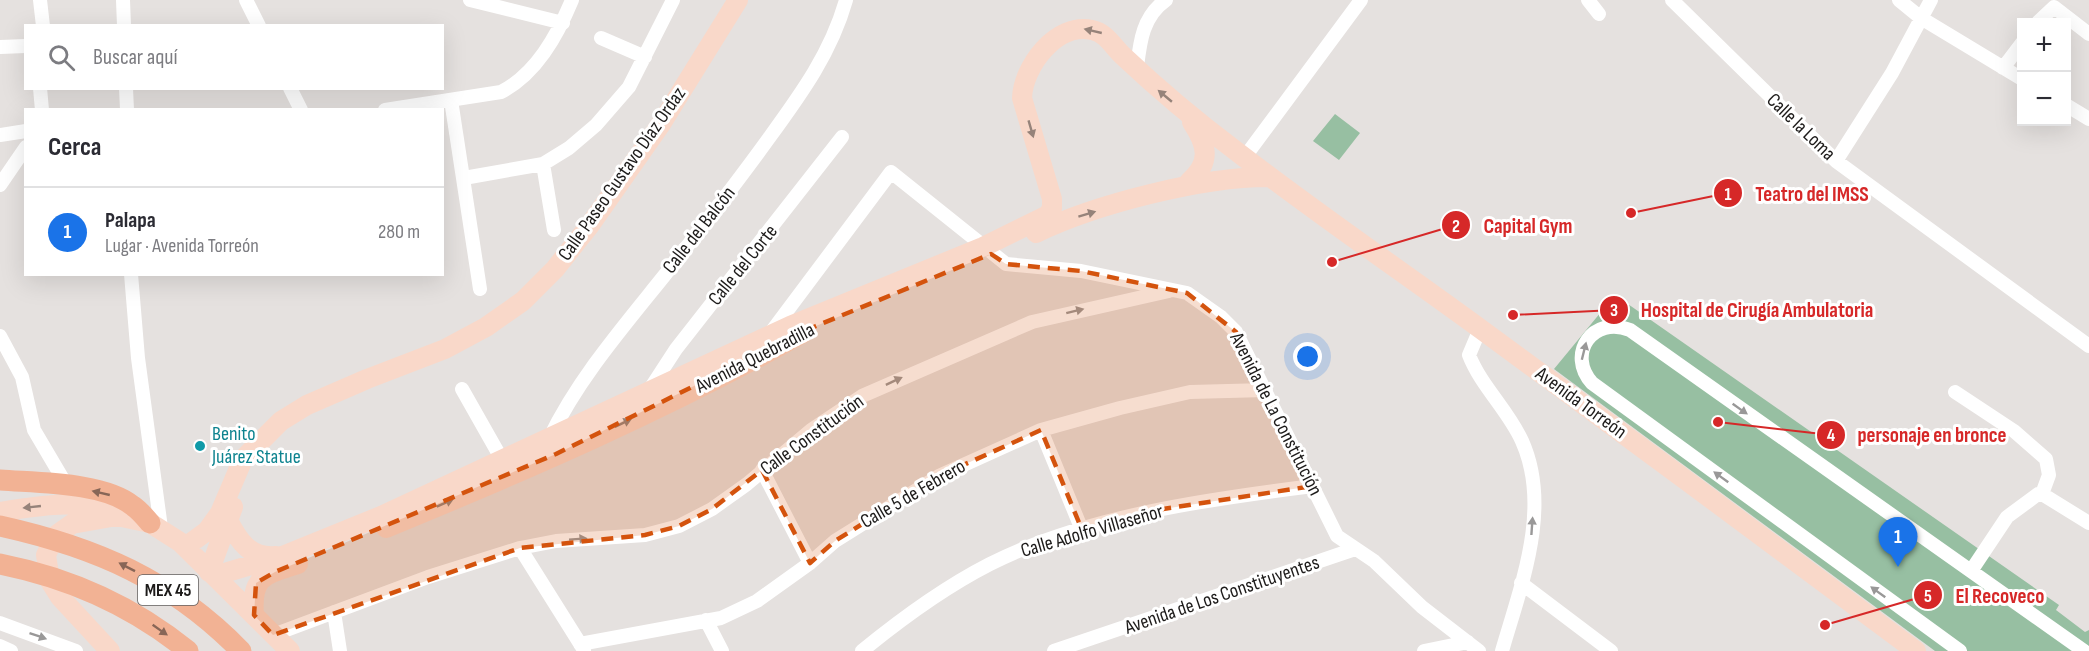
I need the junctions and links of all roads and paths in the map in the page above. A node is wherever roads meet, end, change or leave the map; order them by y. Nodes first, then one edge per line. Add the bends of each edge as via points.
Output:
1 (40, 0) edge
2 (123, 0) edge
3 (246, 0) edge
4 (470, 0) edge
5 (572, 0) edge
6 (674, 0) edge
7 (738, 0) edge
8 (846, 0) edge
9 (1166, 0) edge
10 (1361, 0) edge
11 (1588, 0) edge
12 (1672, 0) edge
13 (1899, 0) edge
14 (1931, 0) edge
15 (1599, 14) dead end
16 (1921, 18) junction
17 (2042, 18) edge
18 (2068, 18) edge
19 (2071, 20) edge
20 (563, 23) junction
21 (43, 24) edge
22 (124, 24) edge
23 (258, 24) edge
24 (2089, 34) edge
25 (601, 38) dead end
26 (24, 46) edge
27 (0, 47) edge
28 (2017, 50) edge
29 (645, 57) junction
30 (1137, 67) junction
31 (2003, 68) junction
32 (2017, 76) edge
33 (40, 90) edge
34 (126, 90) edge
35 (291, 90) edge
36 (451, 100) junction
37 (42, 108) edge
38 (127, 108) edge
39 (300, 108) edge
40 (398, 108) edge
41 (2071, 108) edge
42 (1186, 113) junction
43 (2089, 119) edge
44 (24, 131) edge
45 (0, 135) edge
46 (842, 137) dead end
47 (24, 150) edge
48 (1244, 158) junction
49 (1836, 161) junction
50 (543, 164) junction
51 (1268, 177) junction
52 (464, 178) junction
53 (1189, 182) junction
54 (0, 185) edge
55 (1160, 193) junction
56 (1040, 220) joint
57 (554, 230) dead end
58 (987, 250) junction
59 (131, 276) edge
60 (480, 289) dead end
61 (1174, 290) junction
62 (1480, 329) junction
63 (0, 336) edge
64 (768, 337) junction
65 (2089, 346) edge
66 (462, 389) dead end
67 (1266, 390) junction
68 (1955, 392) dead end
69 (646, 394) junction
70 (1041, 430) junction
71 (260, 441) junction
72 (552, 447) junction
73 (507, 467) junction
74 (762, 470) junction
75 (0, 480) edge
76 (67, 486) junction
77 (1313, 486) junction
78 (2042, 494) junction
79 (0, 512) edge
80 (105, 515) junction
81 (228, 520) junction
82 (2089, 523) edge
83 (156, 525) junction
84 (0, 526) edge
85 (1082, 530) junction
86 (185, 547) junction
87 (520, 548) junction
88 (1355, 549) junction
89 (285, 555) junction
90 (810, 563) junction
91 (0, 564) edge
92 (1971, 571) junction
93 (211, 574) junction
94 (1521, 583) junction
95 (334, 612) junction
96 (254, 615) junction
97 (706, 620) junction
98 (0, 623) edge
99 (273, 635) junction
100 (0, 646) edge
101 (583, 647) edge
102 (1474, 647) edge
103 (11, 651) edge
104 (76, 651) edge
105 (110, 651) edge
106 (188, 651) edge
107 (242, 651) edge
108 (290, 651) edge
109 (340, 651) edge
110 (722, 651) edge
111 (862, 651) edge
112 (1054, 651) edge
113 (1424, 651) edge
114 (1502, 651) edge
115 (1611, 651) edge
116 (1916, 651) edge
117 (1960, 651) edge
118 (2085, 651) edge

1 - 21 street
2 - 22 street
3 - 23 street
4 - 20 street
5 - 20 street
6 - 29 street
7 - 71 street, Calle Paseo Gustavo Díaz Ordaz via 661,124 590,225 523,301 445,349 307,405 281,421
8 - 72 street, Calle del Balcón via 839,25 815,74 566,406
9 - 30 street via 1154,10 1142,32
10 - 48 street
11 - 15 street
12 - 49 street, Calle la Loma
13 - 16 street
14 - 16 street
16 - 31 street
16 - 49 street via 1892,73
17 - 18 street via 2054,7
19 - 24 street
20 - 36 street via 532,69 514,85 501,92
25 - 29 street
26 - 27 street
28 - 31 street
29 - 50 street via 629,87 596,125
42 -> 30 street, Avenida Torreón
30 -> 56 street, Avenida Torreón via 1102,33 1077,29 1052,43 1026,73 1022,98 1052,199 1051,212
31 - 32 street
33 - 37 street
34 - 38 street
35 - 39 street
36 - 40 street
36 - 52 street
41 - 43 street
42 - 48 street, Avenida Torreón
42 - 53 street via 1202,136 1205,151 1200,172
44 - 45 street
46 - 69 street, Calle del Corte via 676,349
47 - 54 street
48 - 51 street, Avenida Torreón
48 - 53 street via 1232,167
49 - 65 street, Calle la Loma
50 - 52 street
50 - 57 street
51 - 55 street, Avenida Quebradilla via 1227,179
51 - 62 street, Avenida Torreón
52 - 60 street
53 - 55 street
58 -> 55 street, Avenida Quebradilla via 1058,222
56 - 58 street, Avenida Quebradilla
58 - 61 street, Avenida de La Constitución via 1006,264 1081,272
58 - 64 street, Avenida Quebradilla via 843,302
58 - 64 street via 891,172
72 -> 58 street, Avenida Quebradilla via 704,385 816,326
59 - 83 street
61 - 67 street, Avenida de La Constitución via 1201,301 1236,332
74 -> 61 street, Calle Constitución via 811,430 862,396 910,374 1032,322
94 -> 62 street via 1530,554 1531,468 1521,440 1474,370 1469,355
62 - 116 street, Avenida Torreón
63 - 76 street via 22,377 34,430
64 - 69 street, Avenida Quebradilla
66 - 73 street
67 - 70 street, Calle 5 de Febrero via 1190,392
67 - 77 street, Avenida de La Constitución
68 - 78 street via 2014,431 2046,459 2049,475
69 - 72 street, Avenida Quebradilla
70 - 85 street
70 - 90 street, Calle 5 de Febrero via 939,476 844,535
71 - 81 street via 256,460
71 - 86 street, Calle Paseo Gustavo Díaz Ordaz via 243,459 214,522
72 - 73 street, Avenida Quebradilla
73 - 89 street, Avenida Quebradilla
96 -> 73 street, Avenida Quebradilla via 256,583 429,510
87 -> 74 street, Calle Constitución via 556,541 645,535 679,526 712,509
74 - 90 street
75 - 76 main road
83 -> 76 main road via 117,496
77 - 85 street, Calle Adolfo Villaseñor via 1225,497
77 - 88 street, Avenida de La Constitución via 1337,536
78 - 82 street
78 - 92 street via 2007,517
80 -> 79 street via 85,506
80 - 83 street
80 - 105 street via 72,524 55,536 46,555 47,573 60,597
81 - 89 street via 236,537 251,552
81 - 93 street
83 - 86 street
107 -> 84 main road, MEX 45 via 184,601 142,575 82,548
85 - 111 street, Calle Adolfo Villaseñor via 990,564
86 - 93 street
87 - 95 street, Calle Constitución
87 - 101 street
88 - 102 street, Avenida de La Constitución
88 - 112 street, Avenida de Los Constituyentes
89 - 93 street, Avenida Quebradilla
90 - 97 street, Calle 5 de Febrero via 756,601 721,618
91 -> 106 main road, MEX 45 via 43,573 102,596 135,613
117 -> 92 street via 1592,383 1582,367 1582,349 1587,340 1608,327 1630,330
92 - 118 street
93 - 96 street
94 - 114 street
94 - 115 street
95 - 99 street, Calle Constitución
95 - 109 street
96 - 99 street
97 - 101 street, Calle 5 de Febrero
97 - 110 street
98 -> 104 street
99 - 108 street
100 - 103 street
102 - 113 street

